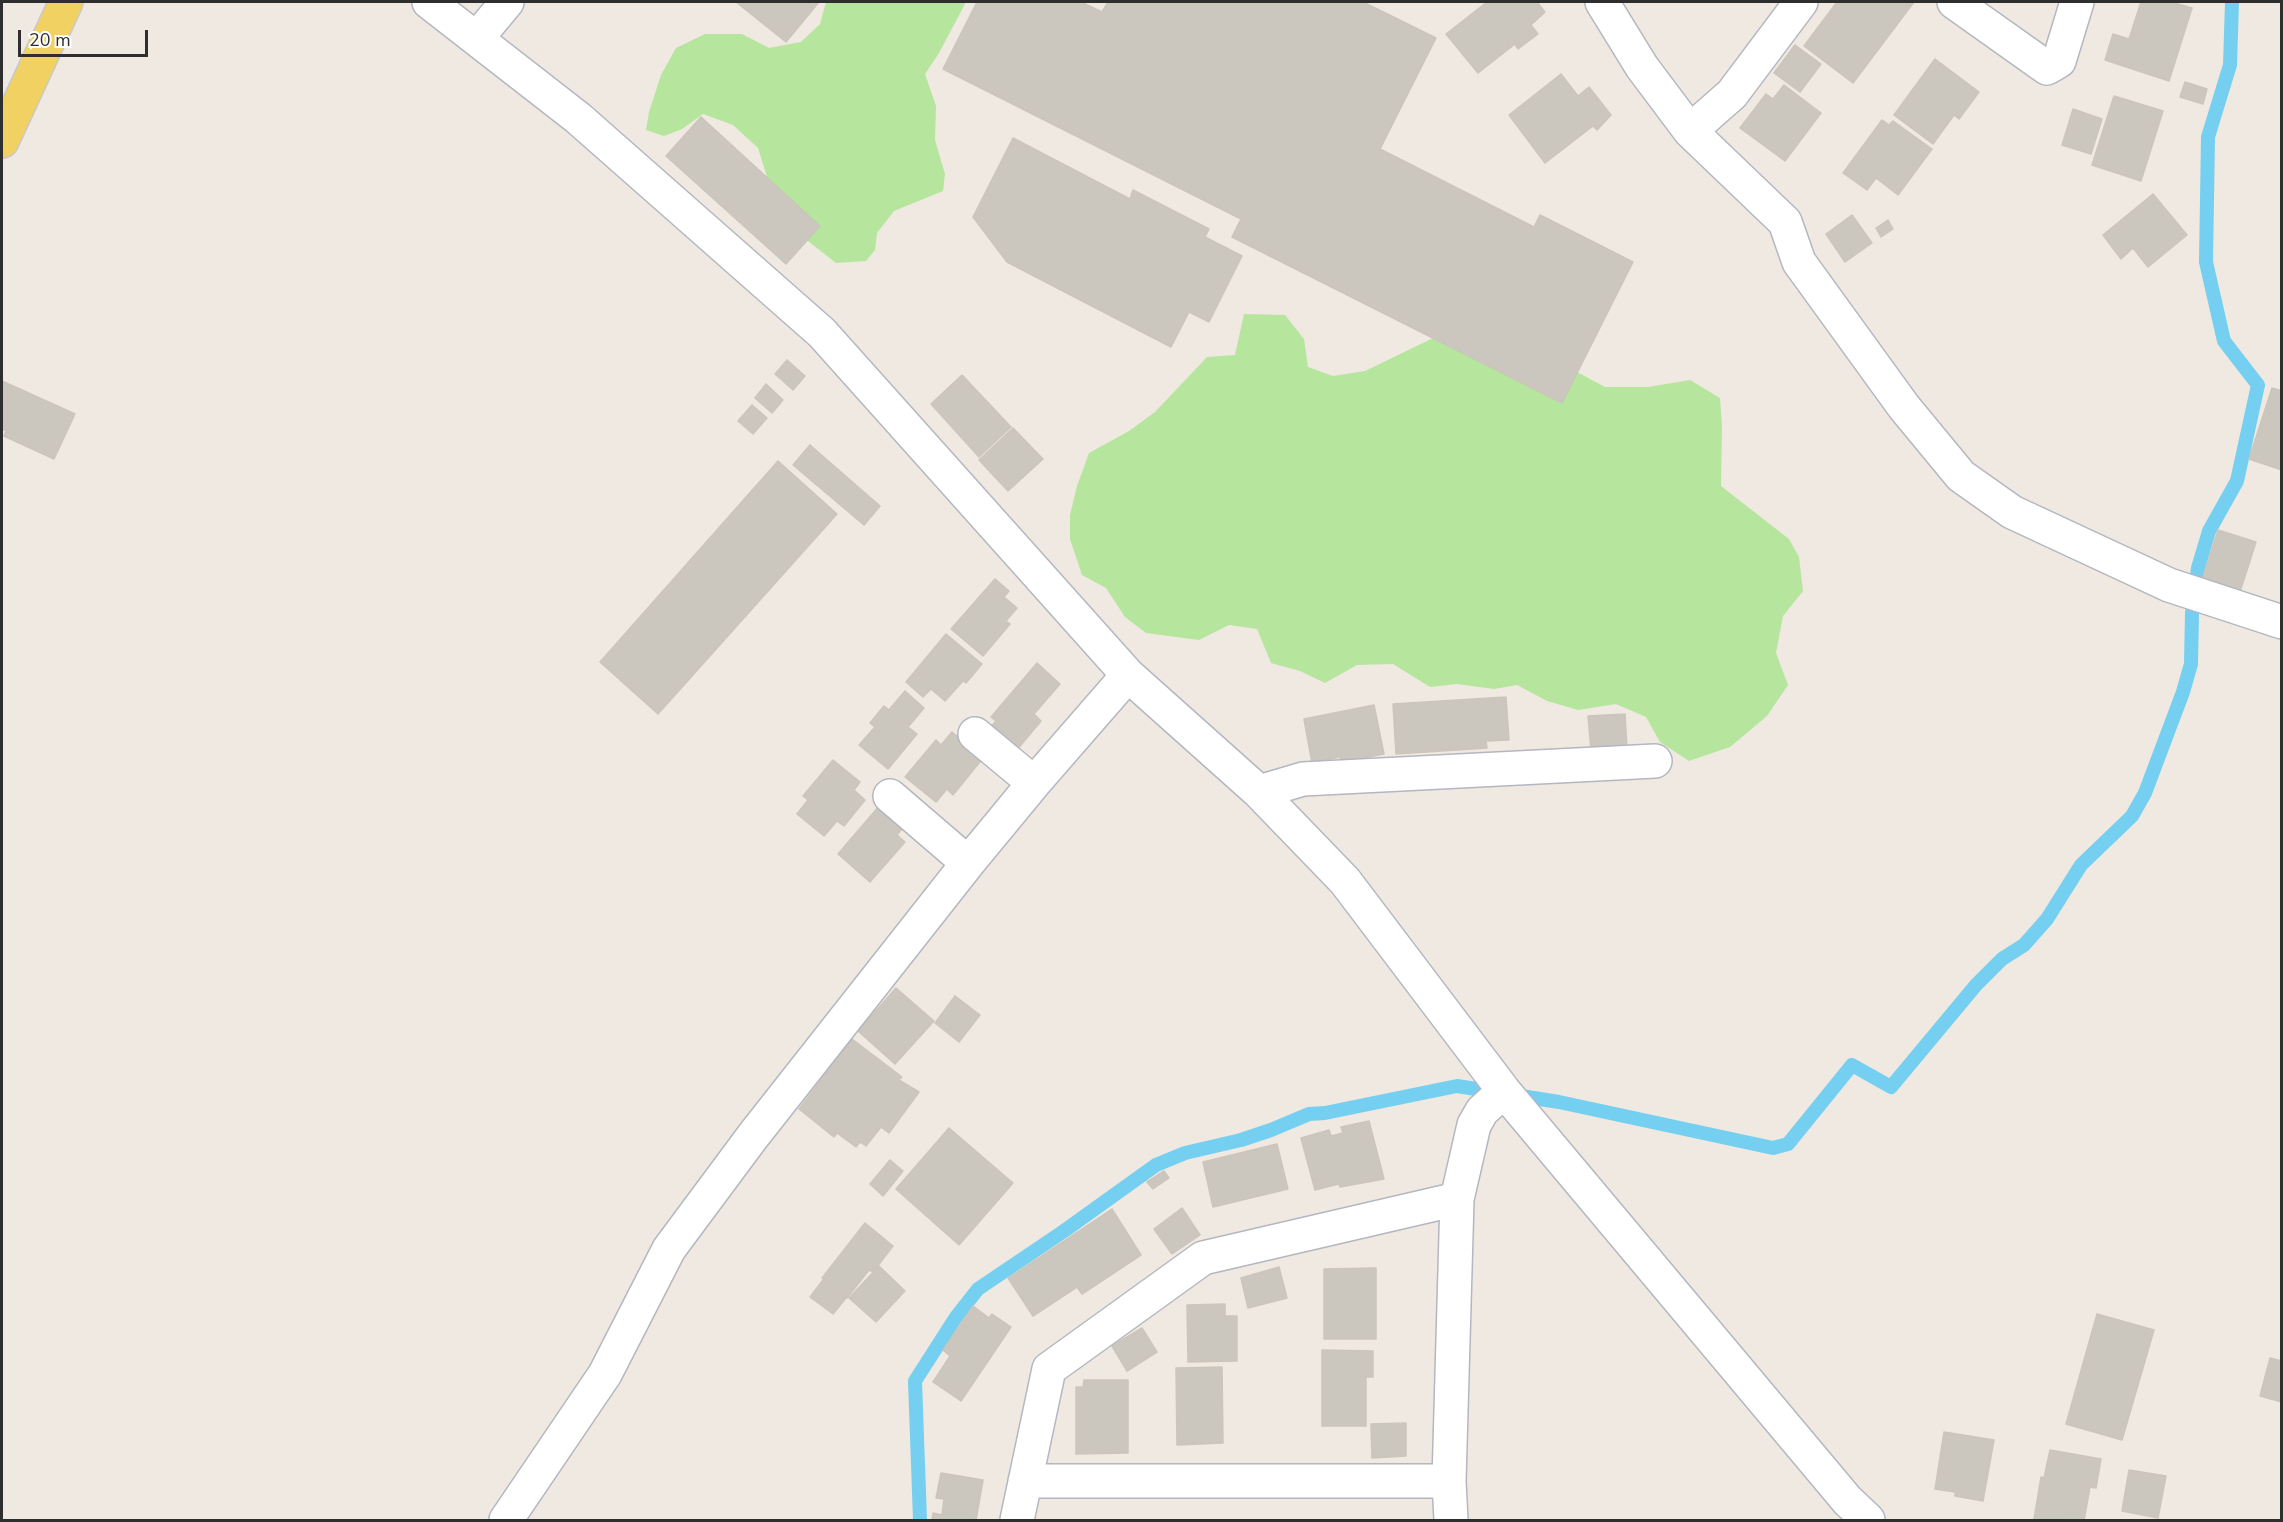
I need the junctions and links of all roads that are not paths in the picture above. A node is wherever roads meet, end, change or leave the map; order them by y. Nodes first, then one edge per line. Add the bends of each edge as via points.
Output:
1 (66, 2) edge
2 (429, 2) edge
3 (507, 2) edge
4 (1602, 2) edge
5 (1801, 2) edge
6 (1954, 2) edge
7 (2077, 2) edge
8 (477, 38) junction
9 (1690, 131) junction
10 (2, 141) edge
11 (2282, 622) edge
12 (1128, 675) junction
13 (975, 734) dead end
14 (1655, 761) dead end
15 (1034, 783) junction
16 (1259, 792) junction
17 (890, 796) dead end
18 (968, 863) junction
19 (1504, 1091) junction
20 (1457, 1199) junction
21 (1025, 1481) junction
22 (1449, 1481) junction
23 (506, 1521) edge
24 (1017, 1521) edge
25 (1451, 1521) edge
26 (1868, 1521) edge

1 - 10 main road
2 - 8 street
3 - 8 street
4 - 9 street via 1642,67
5 - 9 street via 1732,94
6 - 7 street via 2048,68 2059,61
8 - 12 street via 578,118 822,333
9 - 11 street via 1785,222 1799,262 1904,407 1961,476 2012,512 2169,585
12 - 15 street
12 - 16 street
13 - 15 street
14 - 16 street via 1303,779
15 - 18 street
16 - 19 street via 1345,881
17 - 18 street
18 - 23 street via 669,1249 605,1374
19 - 20 street via 1482,1111 1474,1125
19 - 26 street
20 - 21 street via 1203,1258 1048,1370
20 - 22 street
21 - 22 street
21 - 24 street
22 - 25 street

